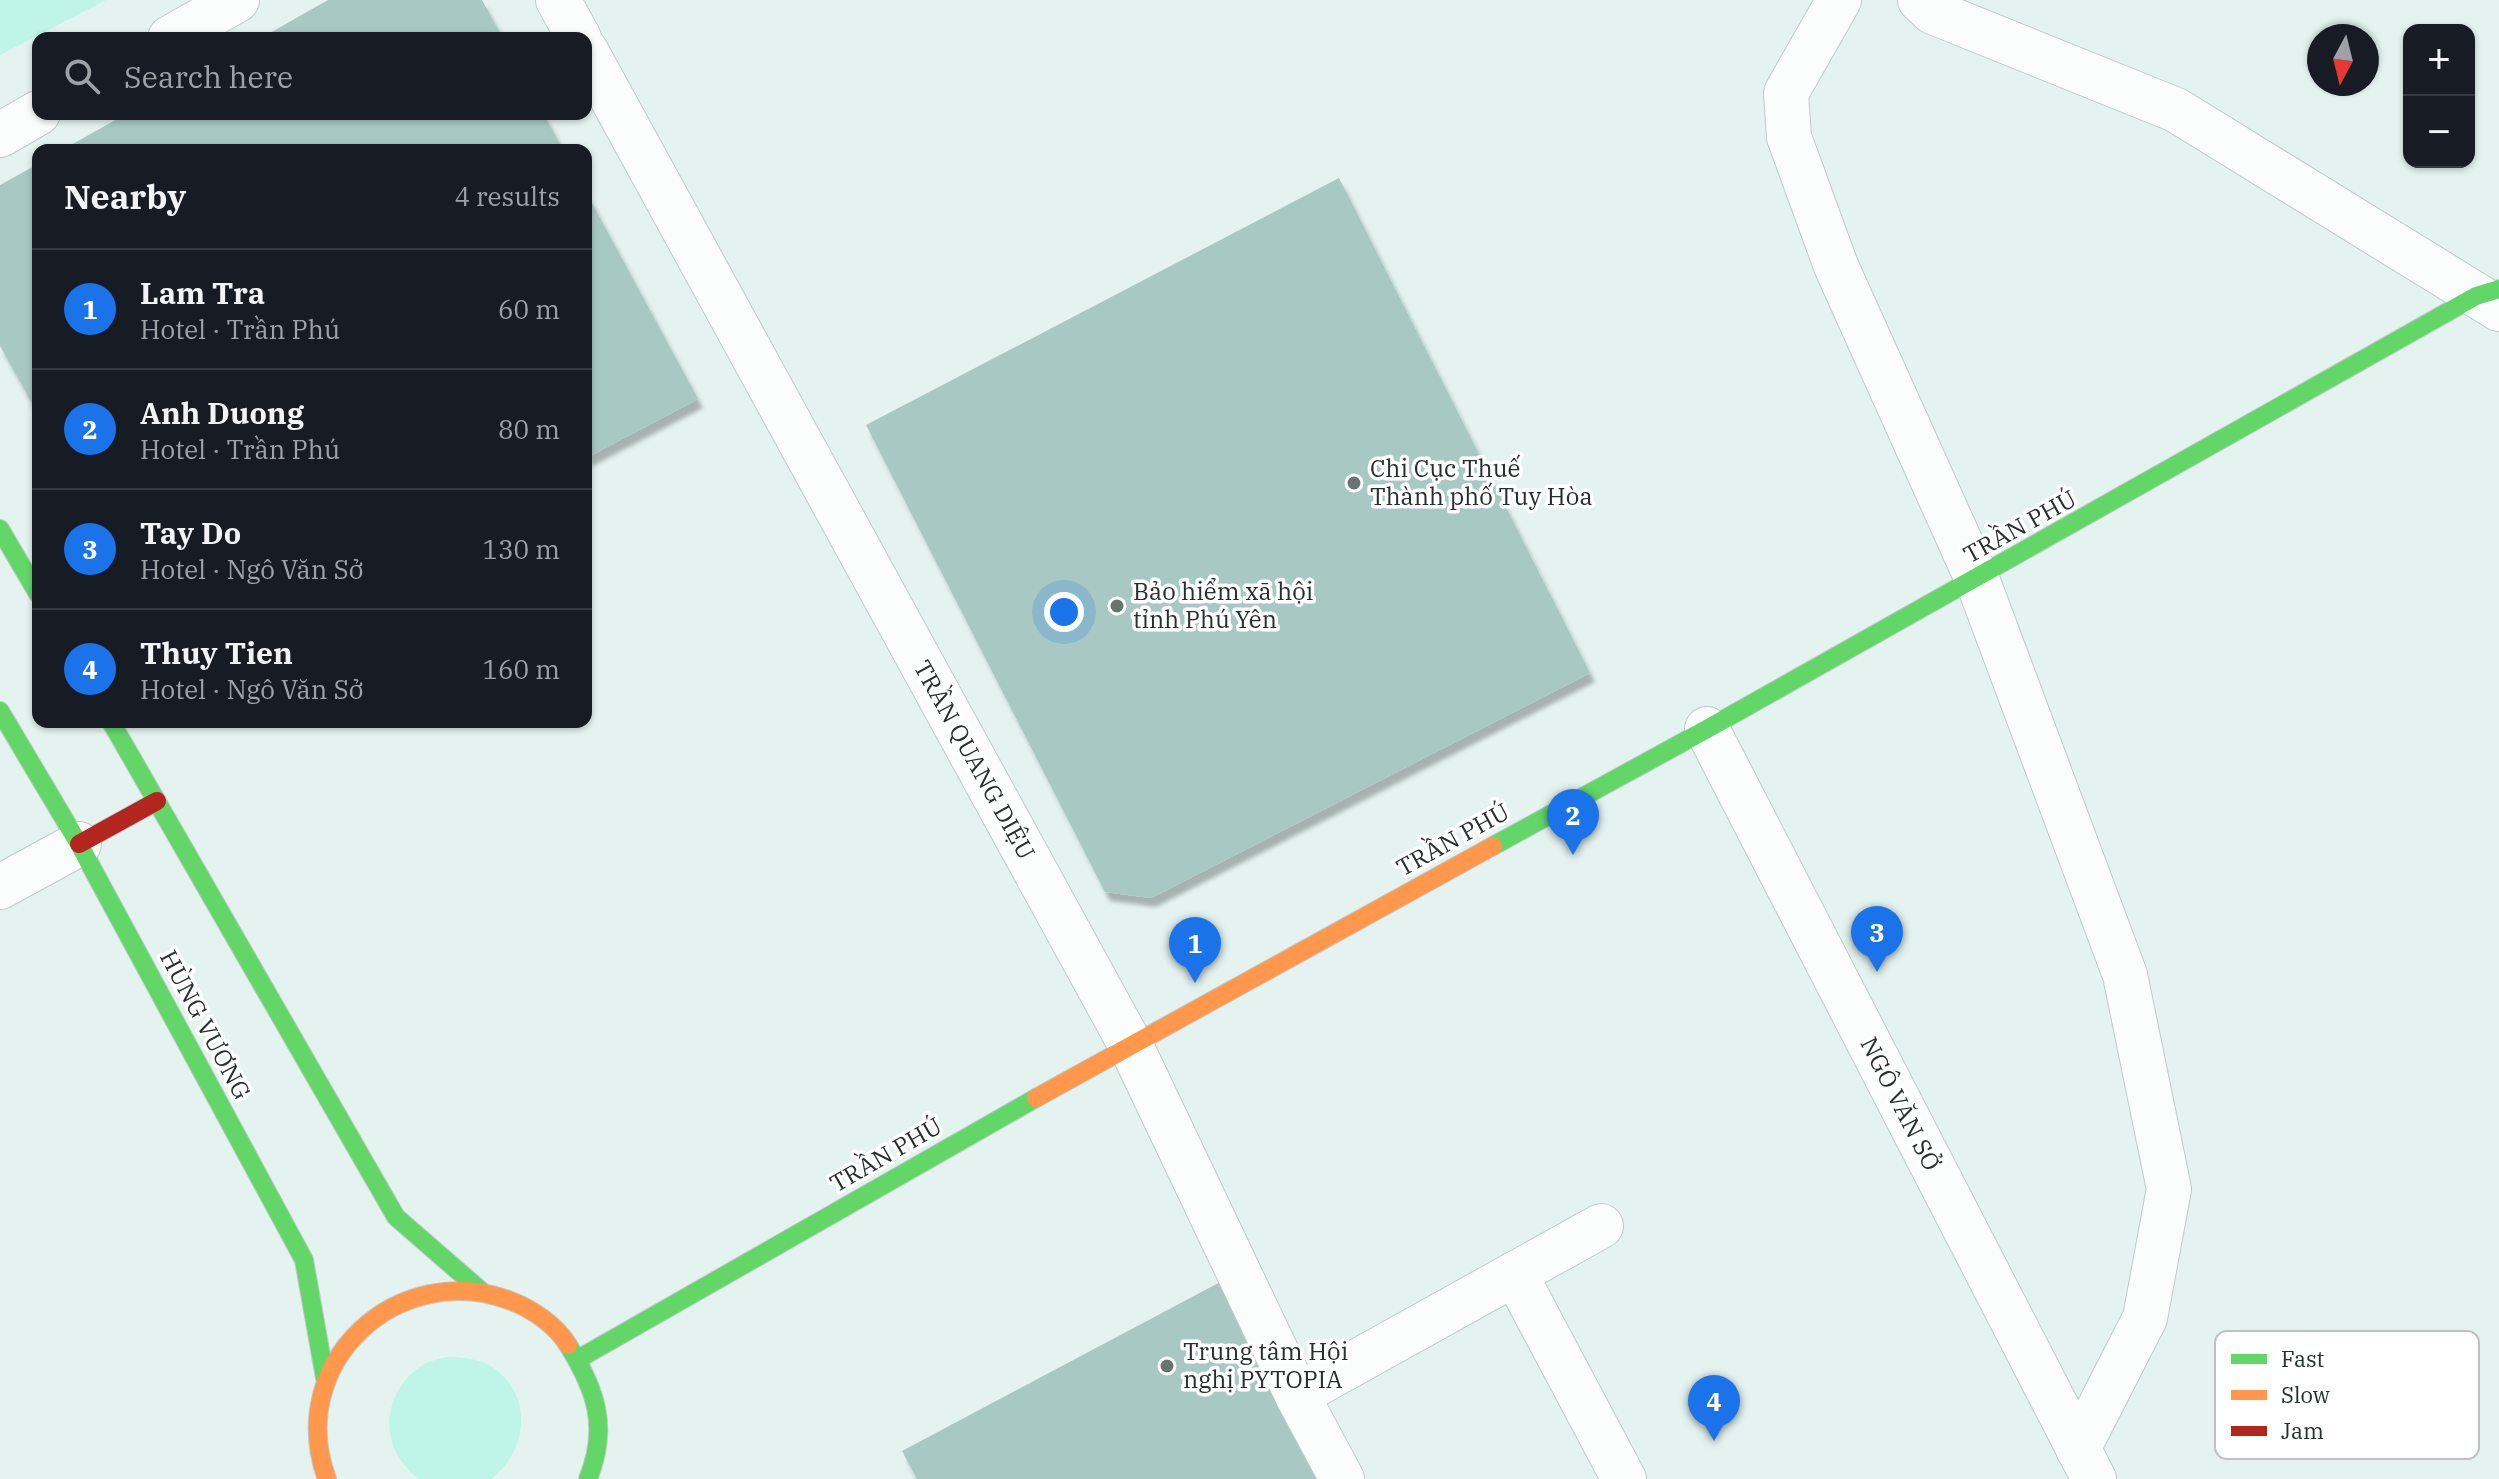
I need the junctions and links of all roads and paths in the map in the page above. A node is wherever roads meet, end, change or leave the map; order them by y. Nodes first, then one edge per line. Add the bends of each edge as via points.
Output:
1 (237, 0) edge
2 (558, 0) edge
3 (1839, 0) edge
4 (1920, 0) edge
5 (181, 32) edge
6 (576, 32) edge
7 (592, 62) edge
8 (32, 116) edge
9 (0, 135) edge
10 (2493, 292) edge
11 (0, 529) edge
12 (1977, 579) junction
13 (32, 584) edge
14 (0, 711) edge
15 (114, 728) edge
16 (1707, 729) junction
17 (157, 801) junction
18 (79, 844) junction
19 (0, 887) edge
20 (1130, 1044) junction
21 (1601, 1226) dead end
22 (1515, 1274) junction
23 (480, 1290) junction
24 (580, 1358) junction
25 (325, 1378) junction
26 (1297, 1395) junction
27 (2086, 1464) edge
28 (319, 1476) edge
29 (588, 1479) edge
30 (1342, 1479) edge
31 (1624, 1479) edge

1 - 5 street
2 - 6 street
3 - 12 street via 1786,93 1789,137 1836,266
4 - 10 street via 1933,12 2176,110
7 - 20 street, TRẦN QUANG DIỆU
8 - 9 street
10 - 12 main road, TRẦN PHÚ
11 - 13 main road
12 - 16 main road, TRẦN PHÚ
12 - 27 street via 2125,975 2169,1189 2145,1318
14 - 18 main road, HÙNG VƯƠNG
15 - 17 main road
16 - 20 main road, TRẦN PHÚ
16 - 27 street, NGÔ VĂN SỞ
17 - 18 main road
17 - 23 main road via 396,1217
18 - 19 street
18 - 25 main road, HÙNG VƯƠNG via 304,1260
20 - 24 main road, TRẦN PHÚ
20 - 26 street, TRẦN QUANG DIỆU
21 - 22 street
22 - 26 street
22 - 31 street
23 - 24 main road via 519,1302 553,1326
23 - 25 main road via 432,1290 387,1307 350,1338
24 - 29 main road via 594,1394 598,1432
25 - 28 main road via 317,1418
26 - 30 street, TRẦN QUANG DIỆU

